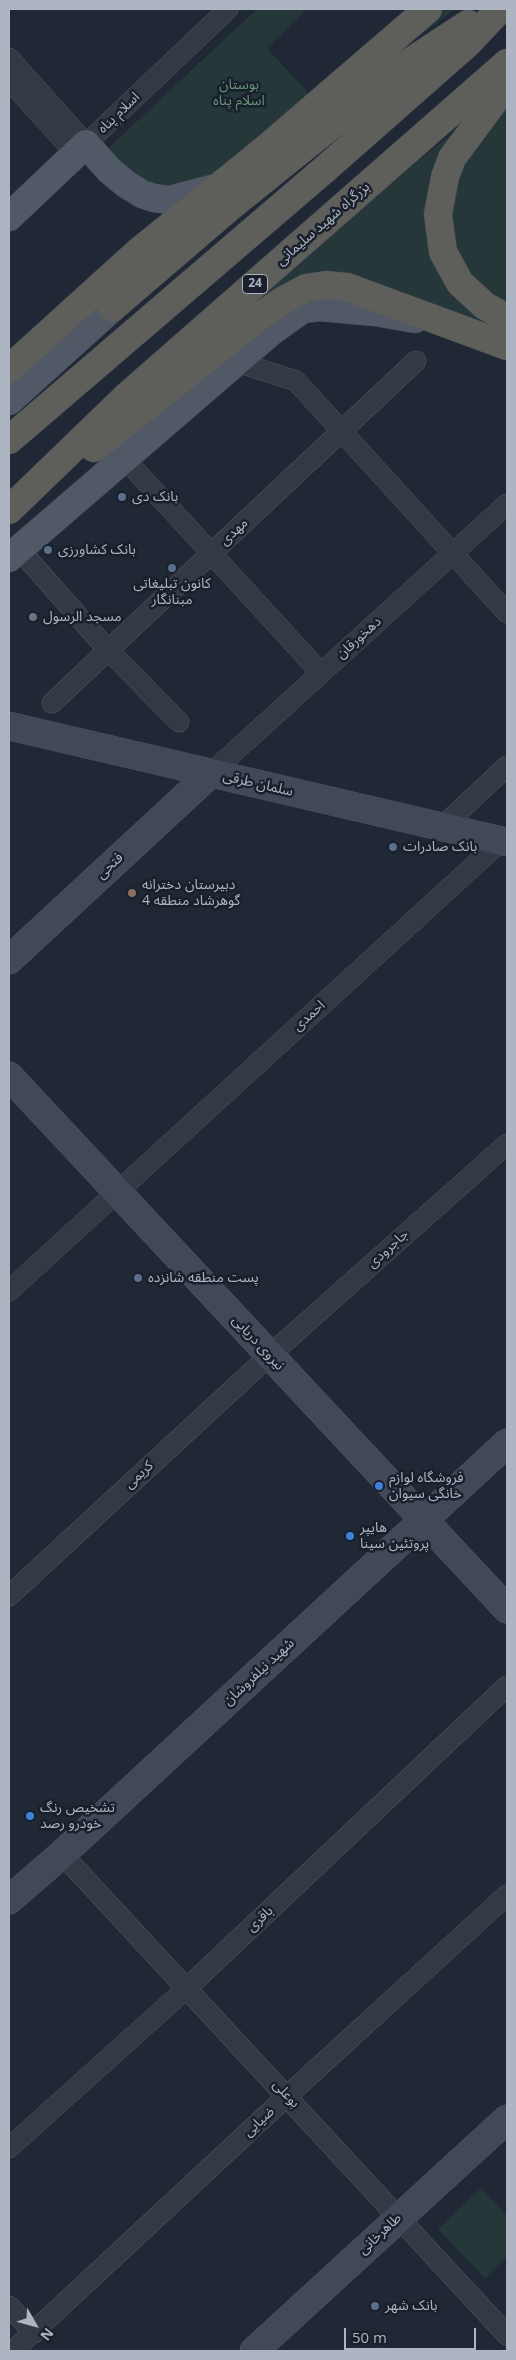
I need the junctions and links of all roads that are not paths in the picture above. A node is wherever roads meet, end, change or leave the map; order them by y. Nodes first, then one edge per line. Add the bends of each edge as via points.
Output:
1 (428, 9) edge
2 (490, 9) edge
3 (500, 9) edge
4 (216, 13) edge
5 (9, 58) edge
6 (410, 62) junction
7 (507, 63) edge
8 (9, 80) edge
9 (507, 84) edge
10 (81, 149) junction
11 (263, 151) junction
12 (215, 188) junction
13 (9, 216) edge
14 (112, 308) joint
15 (507, 318) edge
16 (451, 326) junction
17 (507, 346) edge
18 (416, 360) dead end
19 (237, 362) junction
20 (9, 369) edge
21 (9, 401) edge
22 (342, 430) junction
23 (9, 440) edge
24 (124, 458) junction
25 (507, 504) edge
26 (9, 511) edge
27 (211, 553) junction
28 (453, 553) junction
29 (14, 554) edge
30 (507, 613) edge
31 (108, 650) junction
32 (321, 673) junction
33 (52, 703) dead end
34 (179, 722) dead end
35 (9, 726) edge
36 (507, 766) edge
37 (212, 773) junction
38 (442, 827) junction
39 (504, 841) edge
40 (9, 960) edge
41 (9, 1076) edge
42 (507, 1144) edge
43 (116, 1191) junction
44 (9, 1291) edge
45 (270, 1355) junction
46 (507, 1443) edge
47 (424, 1519) junction
48 (9, 1596) edge
49 (507, 1609) edge
50 (507, 1686) edge
51 (62, 1854) junction
52 (507, 1895) edge
53 (9, 1900) edge
54 (187, 1988) junction
55 (287, 2096) junction
56 (507, 2119) edge
57 (9, 2148) edge
58 (399, 2216) junction
59 (9, 2306) edge
60 (34, 2333) junction
61 (507, 2335) edge
62 (13, 2351) edge
63 (254, 2351) edge

1 - 11 highway
2 - 6 highway
3 - 23 highway via 468,43
4 - 10 street, اسلام پناه
5 - 10 street
6 - 11 highway
6 - 14 highway via 231,206
7 - 26 highway, بزرگراه شهید سلیمانی / 24 via 127,396
8 - 10 street
9 - 15 highway via 452,158 438,214 443,252 460,283 485,306
10 - 12 main road via 126,184 154,198 169,200
10 - 13 main road, اسلام پناه
11 - 12 highway
12 - 20 highway via 138,252
14 - 21 main road
16 - 17 highway
16 - 19 main road via 375,312 319,307 303,309
16 - 26 highway via 347,288 326,285 306,288 260,316 111,436
18 - 22 street, مهدی
19 - 22 street via 296,381
19 - 24 main road
22 - 27 street, مهدی
22 - 28 street
24 - 27 street
24 - 29 main road
25 - 28 street, دهخورقان
27 - 31 street, مهدی
27 - 32 street
28 - 30 street
28 - 32 street, دهخورقان
29 - 31 street
31 - 33 street, مهدی
31 - 34 street
32 - 37 street, دهخورقان
35 - 37 main road, سلمان طرقی
36 - 38 street
37 - 38 main road, سلمان طرقی
37 - 40 main road, فتحی
38 - 39 main road, سلمان طرقی
39 - 43 street, احمدی
41 - 43 main road, نیروی دریایی
42 - 45 street, جاجرودی
43 - 44 street, احمدی
43 - 45 main road, نیروی دریایی
45 - 47 main road, نیروی دریایی
45 - 48 street, کریمی
46 - 47 main road, شهید نیلفروشان
47 - 49 main road, نیروی دریایی
47 - 51 main road, شهید نیلفروشان
50 - 54 street, باقری
51 - 53 main road, شهید نیلفروشان
51 - 54 street, بوعلی
52 - 55 street, ضیایی
54 - 55 street, بوعلی
54 - 57 street, باقری
55 - 58 street, بوعلی
55 - 60 street, ضیایی
56 - 58 main road, طاهرخانی
58 - 61 street, بوعلی
58 - 63 main road, طاهرخانی
59 - 60 street
60 - 62 street, ضیایی

